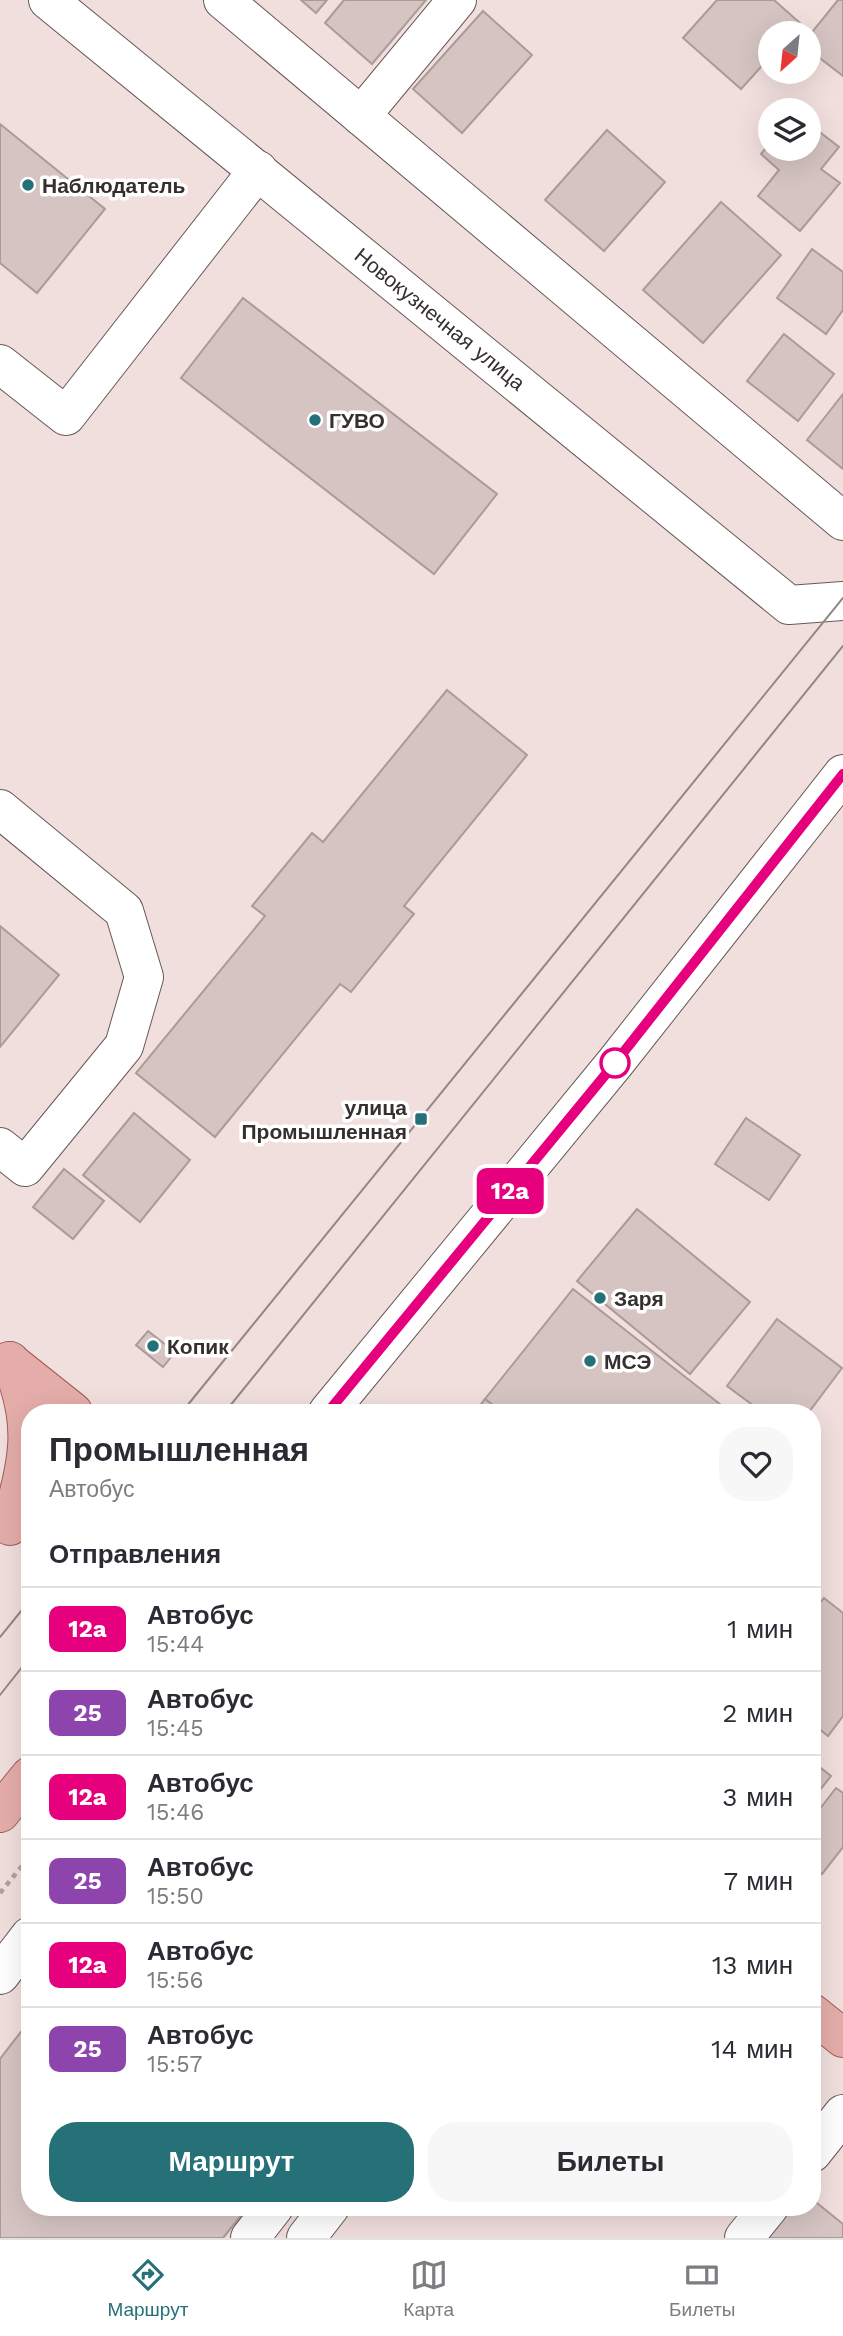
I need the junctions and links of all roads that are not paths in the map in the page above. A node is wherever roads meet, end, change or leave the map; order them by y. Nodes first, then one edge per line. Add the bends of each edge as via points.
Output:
1 (48, 0) edge
2 (223, 0) edge
3 (457, 0) edge
4 (361, 116) junction
5 (258, 170) junction
6 (0, 364) edge
7 (843, 521) edge
8 (843, 601) edge
9 (843, 774) edge
10 (0, 809) edge
11 (0, 1147) edge
12 (5, 1357) edge
13 (25, 1404) edge
14 (63, 1404) edge
15 (335, 1404) edge
16 (21, 1489) edge
17 (13, 1527) edge
18 (21, 1787) edge
19 (0, 1813) edge
20 (21, 1948) edge
21 (0, 1975) edge
22 (821, 2020) edge
23 (843, 2038) edge
24 (843, 2114) edge
25 (821, 2142) edge
26 (267, 2216) edge
27 (323, 2216) edge
28 (762, 2216) edge
29 (250, 2238) edge
30 (306, 2238) edge
31 (744, 2238) edge

1 - 5 street, Новокузнечная улица
2 - 4 street
3 - 4 street
4 - 7 street
5 - 6 street via 65,416
5 - 8 street, Новокузнечная улица via 789,605
9 - 15 street via 615,1063
10 - 11 street via 124,911 145,976 124,1046 25,1167
12 - 13 main road
12 - 14 main road
16 - 17 main road
18 - 19 main road
20 - 21 street
22 - 23 main road
24 - 25 street
26 - 29 street
27 - 30 street
28 - 31 street

